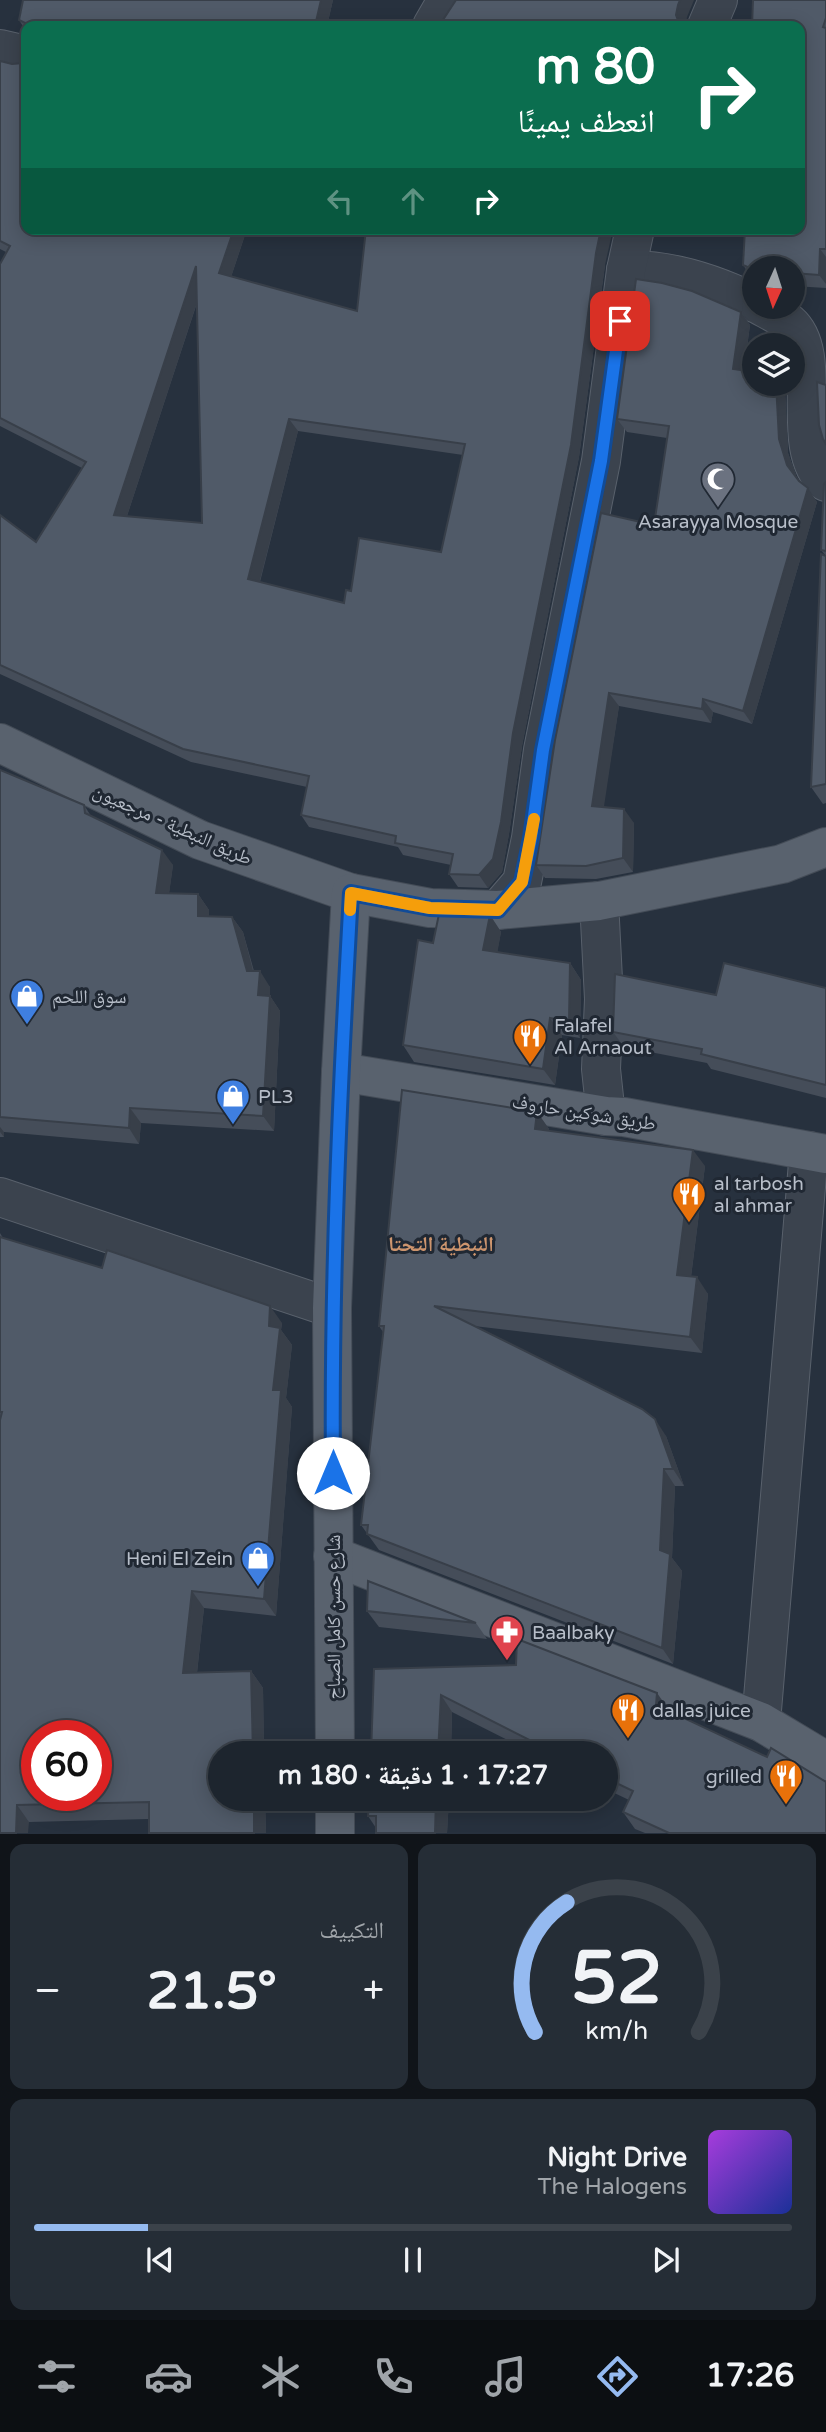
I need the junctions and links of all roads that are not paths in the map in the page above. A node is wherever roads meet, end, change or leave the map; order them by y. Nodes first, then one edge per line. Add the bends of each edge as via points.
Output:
1 (447, 0) edge
2 (718, 0) edge
3 (435, 21) edge
4 (709, 21) edge
5 (0, 49) edge
6 (21, 54) edge
7 (634, 235) edge
8 (626, 270) junction
9 (742, 297) edge
10 (782, 319) edge
11 (826, 482) edge
12 (0, 743) edge
13 (826, 847) edge
14 (351, 893) junction
15 (599, 901) junction
16 (498, 910) junction
17 (341, 1072) junction
18 (606, 1116) junction
19 (817, 1153) edge
20 (0, 1197) edge
21 (332, 1308) junction
22 (333, 1556) junction
23 (761, 1722) junction
24 (335, 1741) edge
25 (826, 1761) edge
26 (335, 1811) edge
27 (335, 1833) edge

1 - 3 street
2 - 4 street
5 - 6 street
7 - 8 street
8 - 9 street via 679,276
8 - 16 street via 601,461 543,750 531,838 522,882
10 - 11 street via 800,341 807,376 810,449 814,466
12 - 14 main road, طريق النبطية - مرجعيون via 200,840
13 - 15 main road, طريق النبطية - مرجعيون via 782,864
14 - 16 main road, طريق النبطية - مرجعيون via 430,908
14 - 17 main road, شارع حسن كامل الصباح
15 - 16 main road, طريق النبطية - مرجعيون
15 - 18 street
17 - 18 main road, طريق شوكين حاروف
17 - 21 main road, شارع حسن كامل الصباح
18 - 19 main road, طريق شوكين حاروف
19 - 23 street
20 - 21 street
21 - 22 main road, شارع حسن كامل الصباح
22 - 23 main road
22 - 24 main road, شارع حسن كامل الصباح
23 - 25 main road
26 - 27 main road

